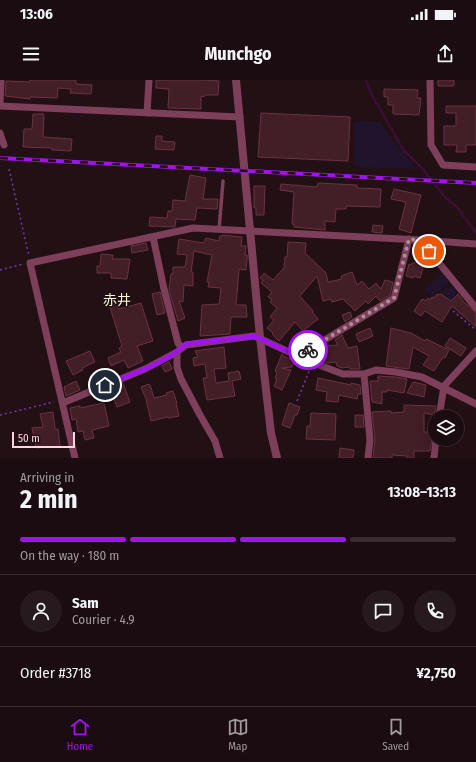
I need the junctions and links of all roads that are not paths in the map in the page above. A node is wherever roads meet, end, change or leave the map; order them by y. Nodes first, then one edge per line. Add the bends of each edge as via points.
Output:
1 (1, 80) edge
2 (149, 80) edge
3 (236, 80) edge
4 (430, 80) edge
5 (0, 105) edge
6 (147, 113) junction
7 (240, 117) junction
8 (0, 133) edge
9 (4, 145) dead end
10 (476, 167) edge
11 (222, 181) dead end
12 (219, 230) junction
13 (250, 231) junction
14 (153, 237) junction
15 (409, 239) junction
16 (420, 240) junction
17 (476, 244) edge
18 (476, 308) edge
19 (260, 337) junction
20 (180, 350) junction
21 (476, 351) edge
22 (302, 358) junction
23 (364, 374) junction
24 (444, 387) junction
25 (62, 400) junction
26 (476, 404) edge
27 (440, 410) edge
28 (435, 446) edge
29 (75, 458) edge
30 (220, 458) edge
31 (277, 458) edge
32 (368, 458) edge
33 (434, 458) edge

1 - 5 street
2 - 6 street
3 - 7 street
4 - 10 street via 431,145 443,165
5 - 6 street
6 - 7 street
7 - 13 street
8 - 9 street
11 - 12 lane
12 - 13 street
12 - 14 street via 193,228
13 - 15 street
13 - 19 street
14 - 20 street
14 - 25 street via 30,263
15 - 16 street
15 - 22 street via 394,298 308,350
16 - 17 street
16 - 18 street
19 - 20 street via 186,344
19 - 22 street
19 - 31 street via 271,433
20 - 25 street via 145,369 65,402
20 - 30 street via 177,367 200,415 216,441
21 - 24 street
22 - 23 street via 343,374
23 - 24 street via 376,370 422,376
23 - 32 street via 370,440
24 - 26 street
24 - 27 street
25 - 29 street
28 - 33 street

